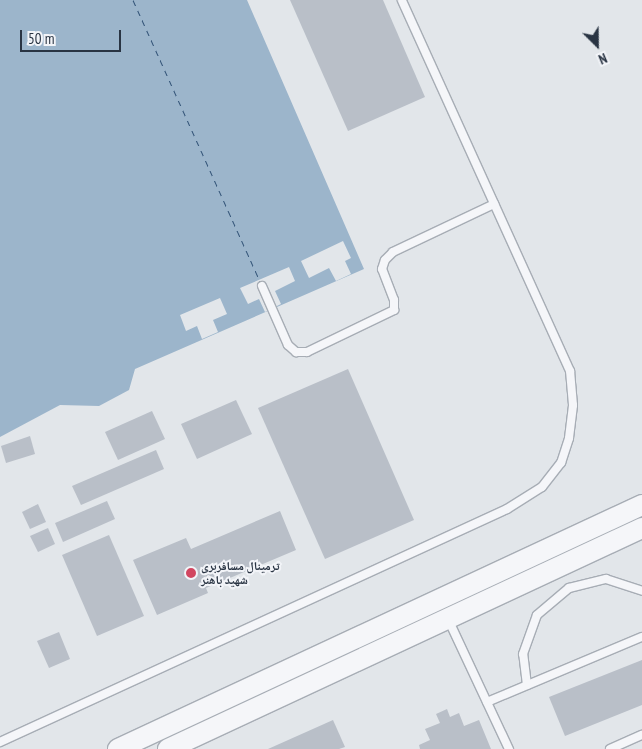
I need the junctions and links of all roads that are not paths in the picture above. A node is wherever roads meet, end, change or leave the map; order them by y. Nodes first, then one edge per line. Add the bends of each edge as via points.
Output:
1 (402, 0) edge
2 (494, 204) junction
3 (262, 286) dead end
4 (642, 505) edge
5 (642, 528) edge
6 (642, 591) edge
7 (438, 597) junction
8 (447, 617) junction
9 (642, 637) edge
10 (527, 685) junction
11 (487, 702) junction
12 (642, 735) edge
13 (0, 742) edge
14 (175, 747) edge
15 (118, 749) edge
16 (509, 749) edge
17 (610, 749) edge

1 - 2 lane
2 - 3 lane via 393,252 382,269 394,300 394,310 307,352 296,352 288,346
2 - 13 lane via 570,372 573,405 569,438 561,464 542,487 506,508
4 - 7 street
5 - 8 street
6 - 10 lane via 606,579 569,588 538,615 523,654
7 - 8 lane
7 - 15 street
8 - 11 lane
8 - 14 street
9 - 10 lane
10 - 11 lane
11 - 16 lane
12 - 17 lane

